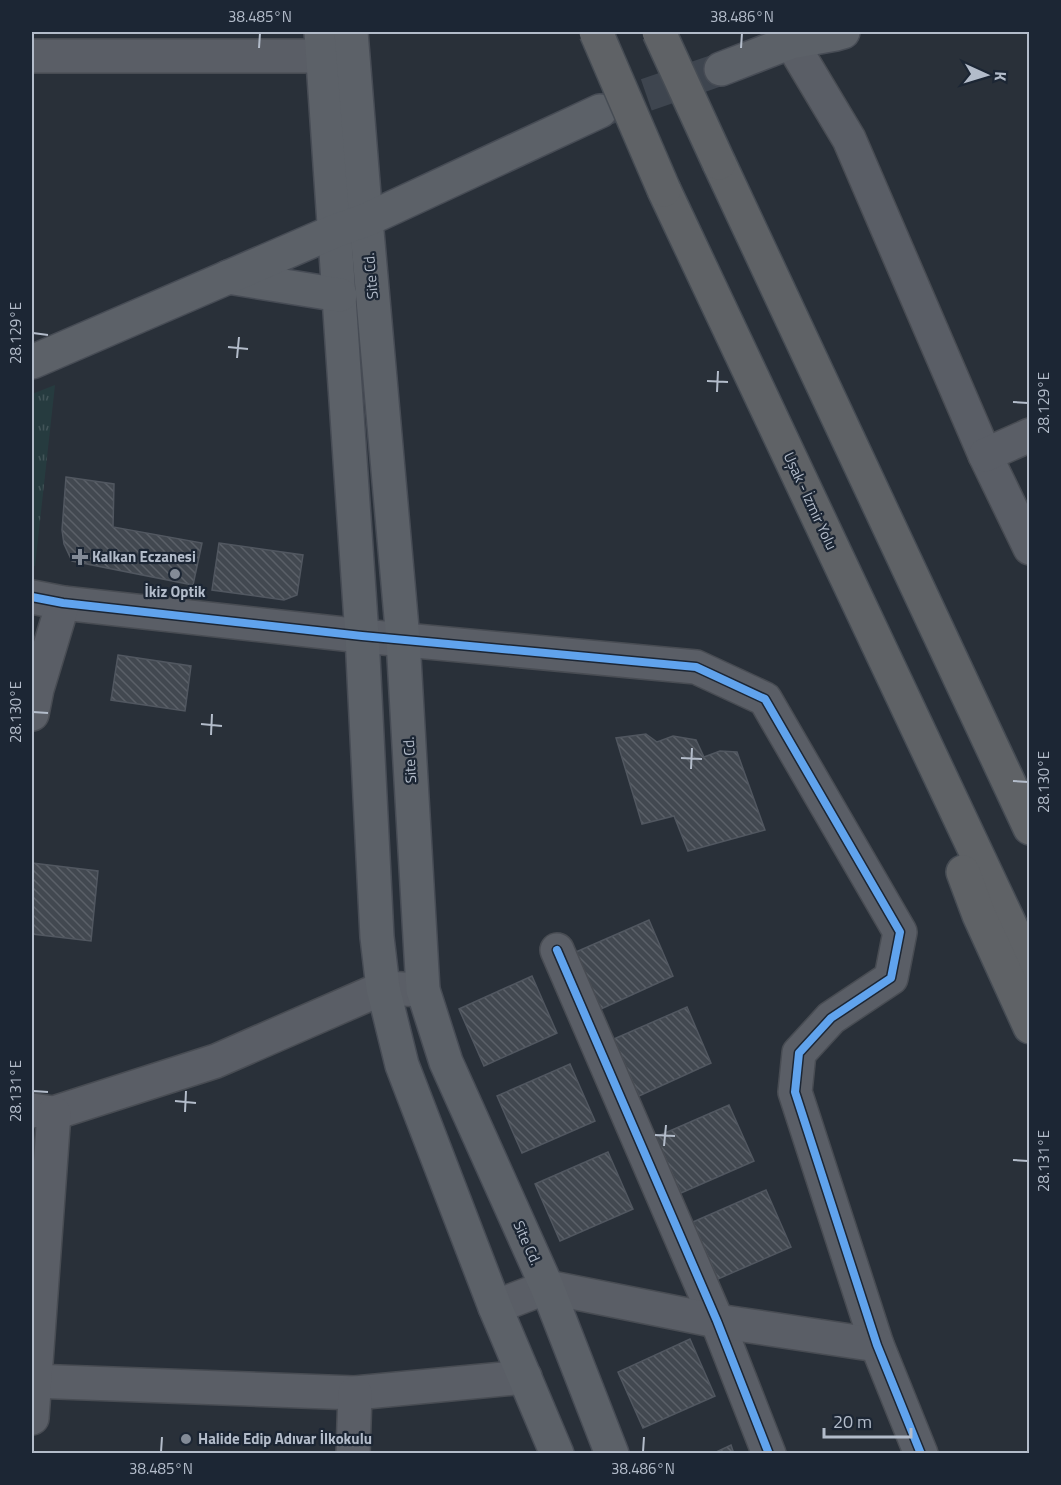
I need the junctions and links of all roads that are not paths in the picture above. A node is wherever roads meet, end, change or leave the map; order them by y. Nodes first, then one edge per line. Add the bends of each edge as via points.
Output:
1 (351, 32) edge
2 (596, 32) edge
3 (659, 32) edge
4 (843, 32) edge
5 (791, 35) edge
6 (322, 44) edge
7 (32, 56) edge
8 (721, 69) tunnel mouth
9 (600, 111) tunnel mouth
10 (366, 220) junction
11 (335, 231) junction
12 (228, 277) junction
13 (340, 296) junction
14 (32, 362) edge
15 (1029, 435) edge
16 (985, 455) junction
17 (1029, 548) edge
18 (47, 600) edge
19 (363, 636) junction
20 (403, 640) junction
21 (948, 655) junction
22 (892, 675) junction
23 (32, 714) edge
24 (1029, 772) edge
25 (1029, 828) edge
26 (557, 950) dead end
27 (1029, 967) edge
28 (383, 988) junction
29 (423, 990) junction
30 (1029, 1027) edge
31 (43, 1111) edge
32 (547, 1287) junction
33 (495, 1307) junction
34 (717, 1321) junction
35 (877, 1345) junction
36 (525, 1377) junction
37 (33, 1381) edge
38 (355, 1393) junction
39 (32, 1418) edge
40 (353, 1454) edge
41 (557, 1454) edge
42 (612, 1454) edge
43 (769, 1454) edge
44 (921, 1454) edge

1 - 10 main road, Site Cd.
2 - 22 highway, Uşak - İzmir Yolu, bridge via 664,190
3 - 21 highway, bridge
4 - 5 main road
5 - 8 main road
5 - 16 street via 849,139
6 - 7 street
6 - 11 main road
9 - 10 main road
10 - 11 main road
10 - 20 main road, Site Cd.
11 - 12 main road
11 - 13 main road
12 - 13 main road
12 - 14 main road
13 - 19 main road
15 - 16 street
16 - 17 street
18 - 19 street
18 - 23 street
19 - 20 street
19 - 28 main road via 377,937
20 - 29 main road, Site Cd.
20 - 35 street via 696,668 765,699 900,932 891,978 831,1018 800,1053 795,1092
21 - 24 highway
21 - 25 highway
22 - 27 highway, Uşak - İzmir Yolu
22 - 30 highway via 979,915
26 - 34 street
28 - 29 street
28 - 31 street via 216,1061
28 - 33 main road via 402,1065
29 - 32 main road, Site Cd. via 446,1062
31 - 37 street
32 - 33 street
32 - 34 street
32 - 42 main road, Site Cd.
33 - 36 main road
34 - 35 street
34 - 43 street
35 - 44 street
36 - 38 street
36 - 41 main road
37 - 38 street
37 - 39 street
38 - 40 street

